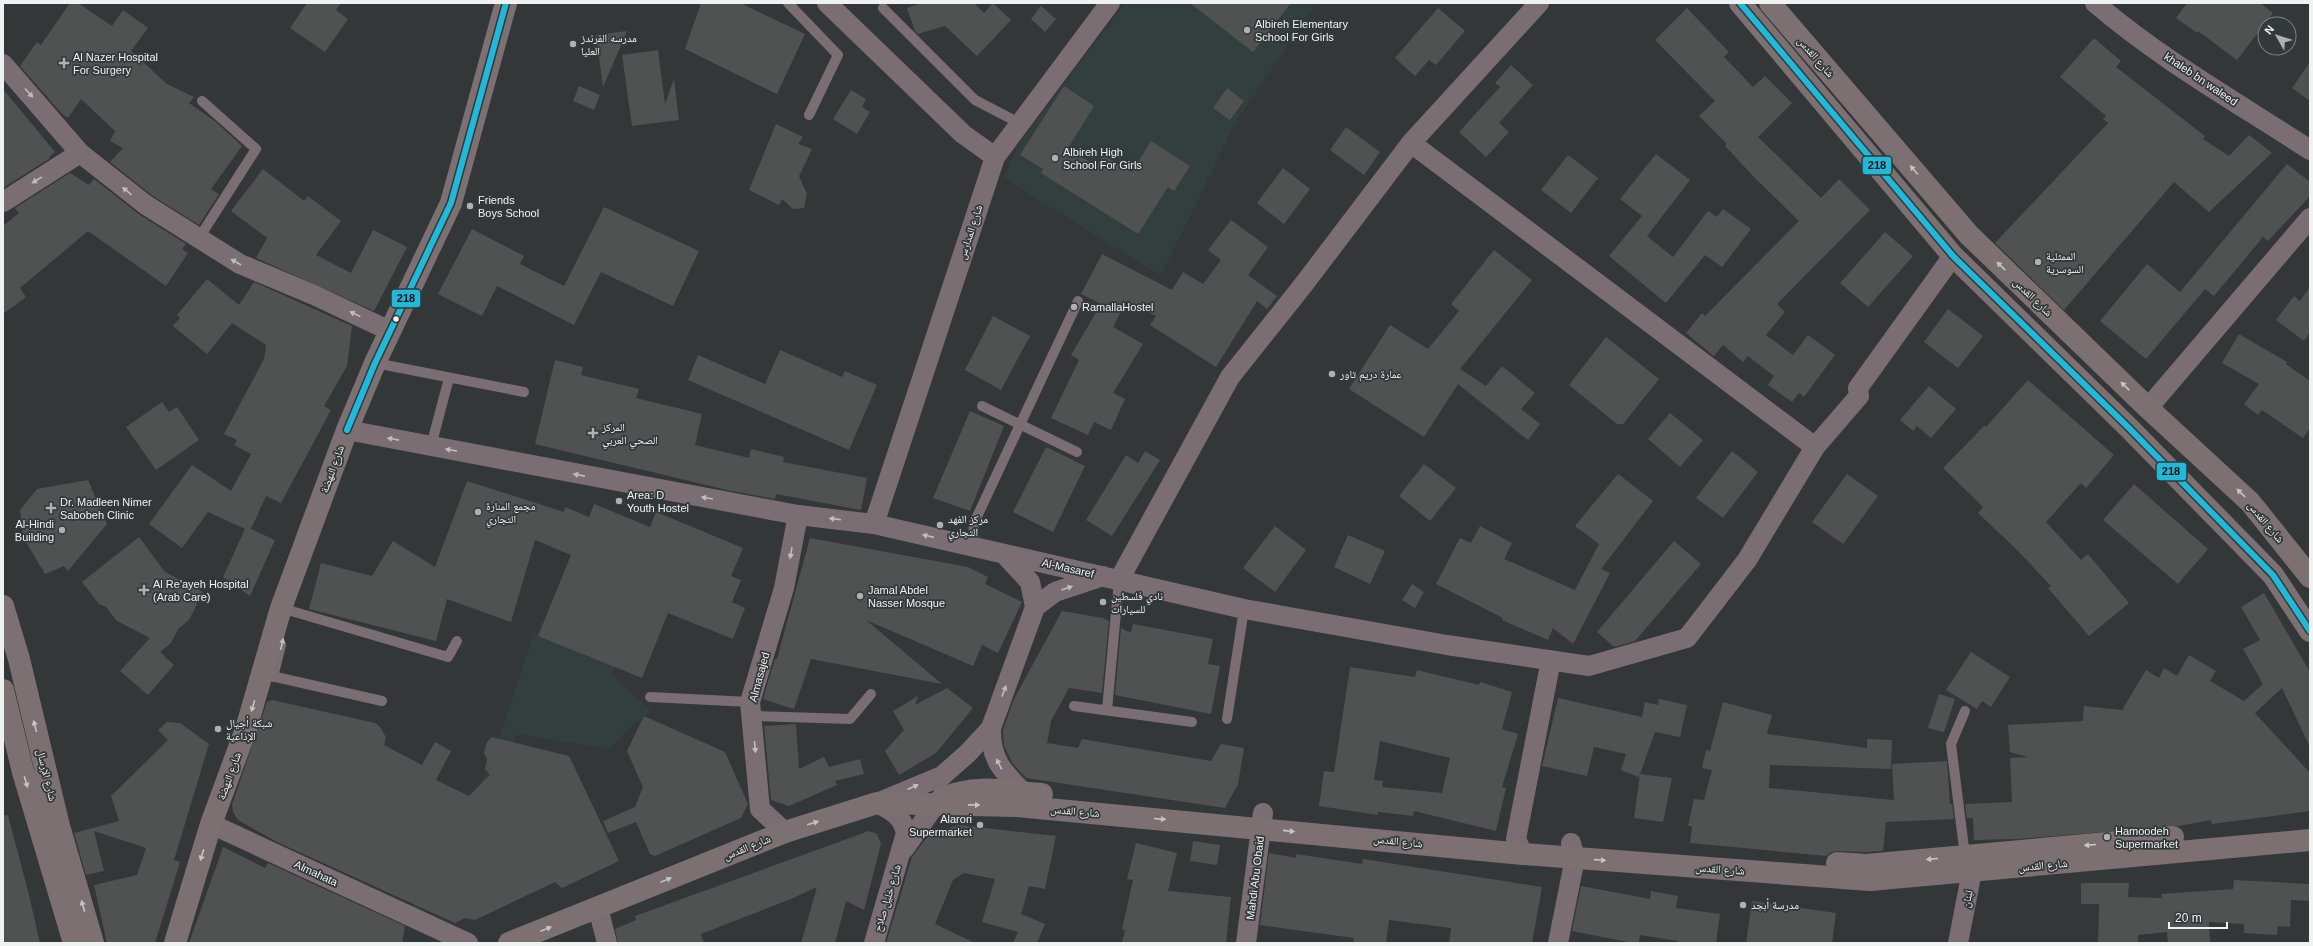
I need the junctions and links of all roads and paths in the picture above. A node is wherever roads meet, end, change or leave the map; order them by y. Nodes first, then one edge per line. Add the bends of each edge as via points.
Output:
1 (506, 3) edge
2 (788, 3) edge
3 (827, 3) edge
4 (1110, 3) edge
5 (1539, 3) edge
6 (1740, 3) edge
7 (1770, 3) edge
8 (2095, 3) edge
9 (883, 8) dead end
10 (3, 64) edge
11 (202, 101) dead end
12 (809, 115) dead end
13 (1020, 124) junction
14 (1411, 143) junction
15 (2310, 150) edge
16 (80, 153) junction
17 (994, 157) junction
18 (3, 202) edge
19 (2310, 218) edge
20 (1968, 235) junction
21 (199, 238) junction
22 (1953, 256) junction
23 (1078, 301) dead end
24 (390, 331) junction
25 (375, 363) junction
26 (449, 378) junction
27 (524, 392) dead end
28 (982, 406) dead end
29 (2148, 408) junction
30 (1020, 425) junction
31 (347, 430) junction
32 (431, 446) junction
33 (1815, 448) junction
34 (1078, 452) dead end
35 (798, 514) junction
36 (874, 524) junction
37 (973, 545) junction
38 (1006, 556) junction
39 (2310, 577) edge
40 (1111, 578) junction
41 (3, 606) edge
42 (1035, 607) junction
43 (286, 609) junction
44 (1244, 609) junction
45 (2310, 631) edge
46 (457, 641) dead end
47 (1552, 660) junction
48 (268, 675) junction
49 (3, 690) edge
50 (870, 694) dead end
51 (650, 697) dead end
52 (382, 701) dead end
53 (1074, 706) dead end
54 (751, 709) junction
55 (1107, 710) junction
56 (1965, 711) dead end
57 (1227, 720) dead end
58 (1192, 722) dead end
59 (991, 728) junction
60 (1024, 793) junction
61 (877, 803) junction
62 (935, 805) junction
63 (1262, 820) junction
64 (212, 824) junction
65 (2310, 826) edge
66 (785, 832) junction
67 (2310, 840) edge
68 (1520, 846) junction
69 (1573, 850) junction
70 (901, 854) junction
71 (1969, 863) junction
72 (598, 908) junction
73 (74, 943) edge
74 (93, 943) edge
75 (175, 943) edge
76 (468, 943) edge
77 (509, 943) edge
78 (607, 943) edge
79 (874, 943) edge
80 (1246, 943) edge
81 (1558, 943) edge
82 (1958, 943) edge

1 - 24 main road, شارع النهضة via 451,203
2 - 12 lane via 838,55
3 - 17 street via 963,134
4 - 13 street
5 - 14 street
6 - 22 main road
20 -> 7 main road, شارع القدس
8 - 15 street, khaleb bn waleed via 2195,76
9 - 13 lane via 975,100
10 -> 16 street
11 - 21 lane via 256,149
13 - 17 street
14 - 33 street
14 - 40 street via 1230,377
16 -> 18 street
21 -> 16 street via 146,205
17 - 36 street, شارع المدارس
19 - 29 street
20 - 22 main road
29 -> 20 main road, شارع القدس
24 -> 21 street via 240,264
22 - 33 street via 1858,388 1859,396
22 - 45 main road via 2129,428 2273,575
23 - 30 lane
24 - 25 main road, شارع النهضة
25 - 26 lane
25 - 31 main road, شارع النهضة
26 - 27 lane
26 - 32 lane
28 - 30 lane
39 -> 29 main road, شارع القدس via 2250,502
30 - 34 lane
30 - 37 lane via 974,523
32 -> 31 street, Al-Masaref
31 - 43 main road, شارع النهضة
35 -> 32 street, Al-Masaref
33 - 47 street via 1747,560 1687,638 1589,666
36 -> 35 street, Al-Masaref
35 -> 54 street, Almasajed via 784,588
37 -> 36 street, Al-Masaref
37 - 38 street, Al-Masaref
38 - 40 street, Al-Masaref via 1045,562
38 - 42 street, Al-Masaref via 1030,582
42 -> 40 street, Al-Masaref via 1055,592
40 - 44 street
40 - 55 lane
74 -> 41 main road, شارع الإرسال via 59,826 19,658
59 -> 42 street
43 - 46 lane via 448,657
43 - 48 main road, شارع النهضة
44 - 47 street via 1447,645
44 - 57 lane
47 - 68 street
48 - 52 lane
48 -> 64 main road, شارع النهضة
49 -> 73 main road, شارع الإرسال via 23,772
50 - 54 lane via 850,719
51 - 54 lane
53 - 55 lane
54 -> 66 street, Almasajed via 760,809
55 - 58 lane
56 - 71 lane via 1951,744
60 -> 59 street via 1003,773 991,743
61 -> 59 street via 942,776
60 - 62 main road via 977,789 959,791 940,799
60 - 63 main road
61 - 62 main road, شارع القدس
66 -> 61 main road, شارع القدس
61 - 70 street via 896,812 904,823 906,833
62 -> 63 main road, شارع القدس via 1016,806
62 - 70 street
63 - 68 main road
63 - 80 street, Mahdi Abu Obaid
64 -> 75 main road, شارع النهضة
64 - 76 street, Almahata
65 -> 71 main road
72 -> 66 main road, شارع القدس
67 - 71 main road, شارع القدس
68 - 69 main road
69 - 71 main road via 1866,865
69 - 81 street
70 - 79 street, شارع خليل صلاح
71 - 82 street, لبنان
77 -> 72 main road, شارع القدس
72 - 78 street

